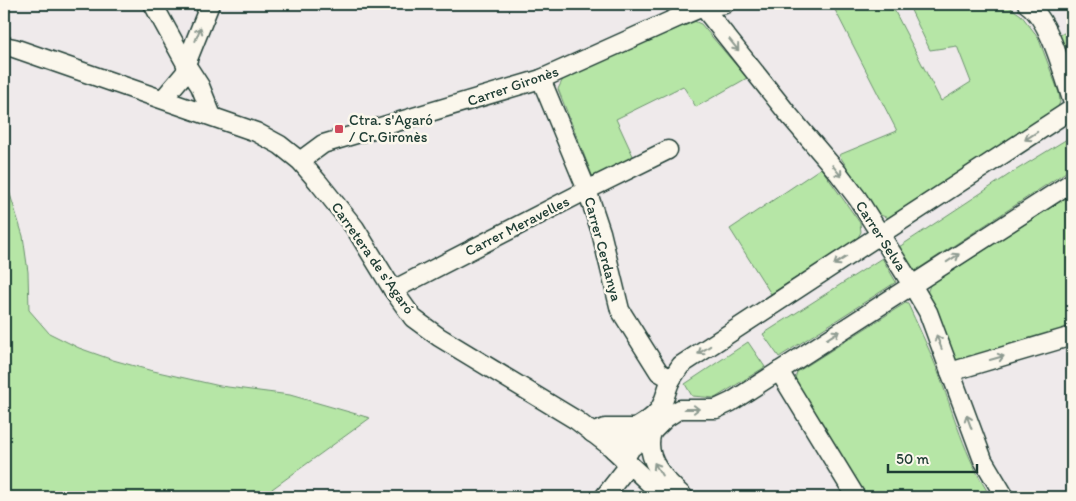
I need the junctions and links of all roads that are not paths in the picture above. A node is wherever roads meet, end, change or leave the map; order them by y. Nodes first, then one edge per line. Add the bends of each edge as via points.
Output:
1 (153, 4) edge
2 (210, 4) edge
3 (725, 4) edge
4 (1027, 4) edge
5 (703, 7) junction
6 (675, 10) edge
7 (4, 46) edge
8 (187, 65) junction
9 (541, 79) junction
10 (200, 86) junction
11 (1072, 100) edge
12 (176, 104) junction
13 (1072, 109) edge
14 (212, 116) junction
15 (668, 150) dead end
16 (300, 161) junction
17 (1072, 182) edge
18 (587, 190) junction
19 (881, 235) junction
20 (912, 285) junction
21 (393, 290) junction
22 (1072, 336) edge
23 (779, 371) junction
24 (950, 372) junction
25 (671, 379) junction
26 (633, 428) junction
27 (592, 432) junction
28 (652, 432) junction
29 (623, 458) junction
30 (604, 497) edge
31 (664, 497) edge
32 (684, 497) edge
33 (856, 497) edge
34 (1005, 497) edge

1 - 8 street
8 -> 2 street
3 - 5 street, Carrer Gironès
4 - 11 street via 1047,30
5 - 6 street, Carrer Gironès
5 -> 19 street, Carrer Selva via 839,174
6 - 9 street, Carrer Gironès
7 - 12 street, Carretera de s'Agaró
8 - 10 street
8 - 12 street via 185,74 176,84
9 - 16 street, Carrer Gironès via 323,144
9 - 18 street, Carrer Cerdanya
10 - 12 street
10 - 14 street
12 - 14 street, Carretera de s'Agaró
13 -> 19 street
14 - 16 street, Carretera de s'Agaró via 256,132
15 - 18 street, Carrer Meravelles
16 - 21 street, Carretera de s'Agaró via 355,228
20 -> 17 street
18 - 21 street, Carrer Meravelles
18 - 25 street, Carrer Cerdanya via 620,310 659,372
19 - 20 street, Carrer Selva
19 -> 25 street via 681,365
23 -> 20 street
24 -> 20 street, Carrer Selva via 928,312
21 - 27 street, Carretera de s'Agaró via 413,318 439,337
24 -> 22 street
28 -> 23 street via 680,409 716,409
23 - 33 street
34 -> 24 street, Carrer Selva via 983,460
25 - 26 street via 658,411
26 - 27 street via 605,428
26 - 29 street via 617,442
27 - 29 street, Carretera de s'Agaró
28 - 29 street
32 -> 28 street via 656,468 648,442
29 - 30 street
29 - 31 street, Carretera de s'Agaró

